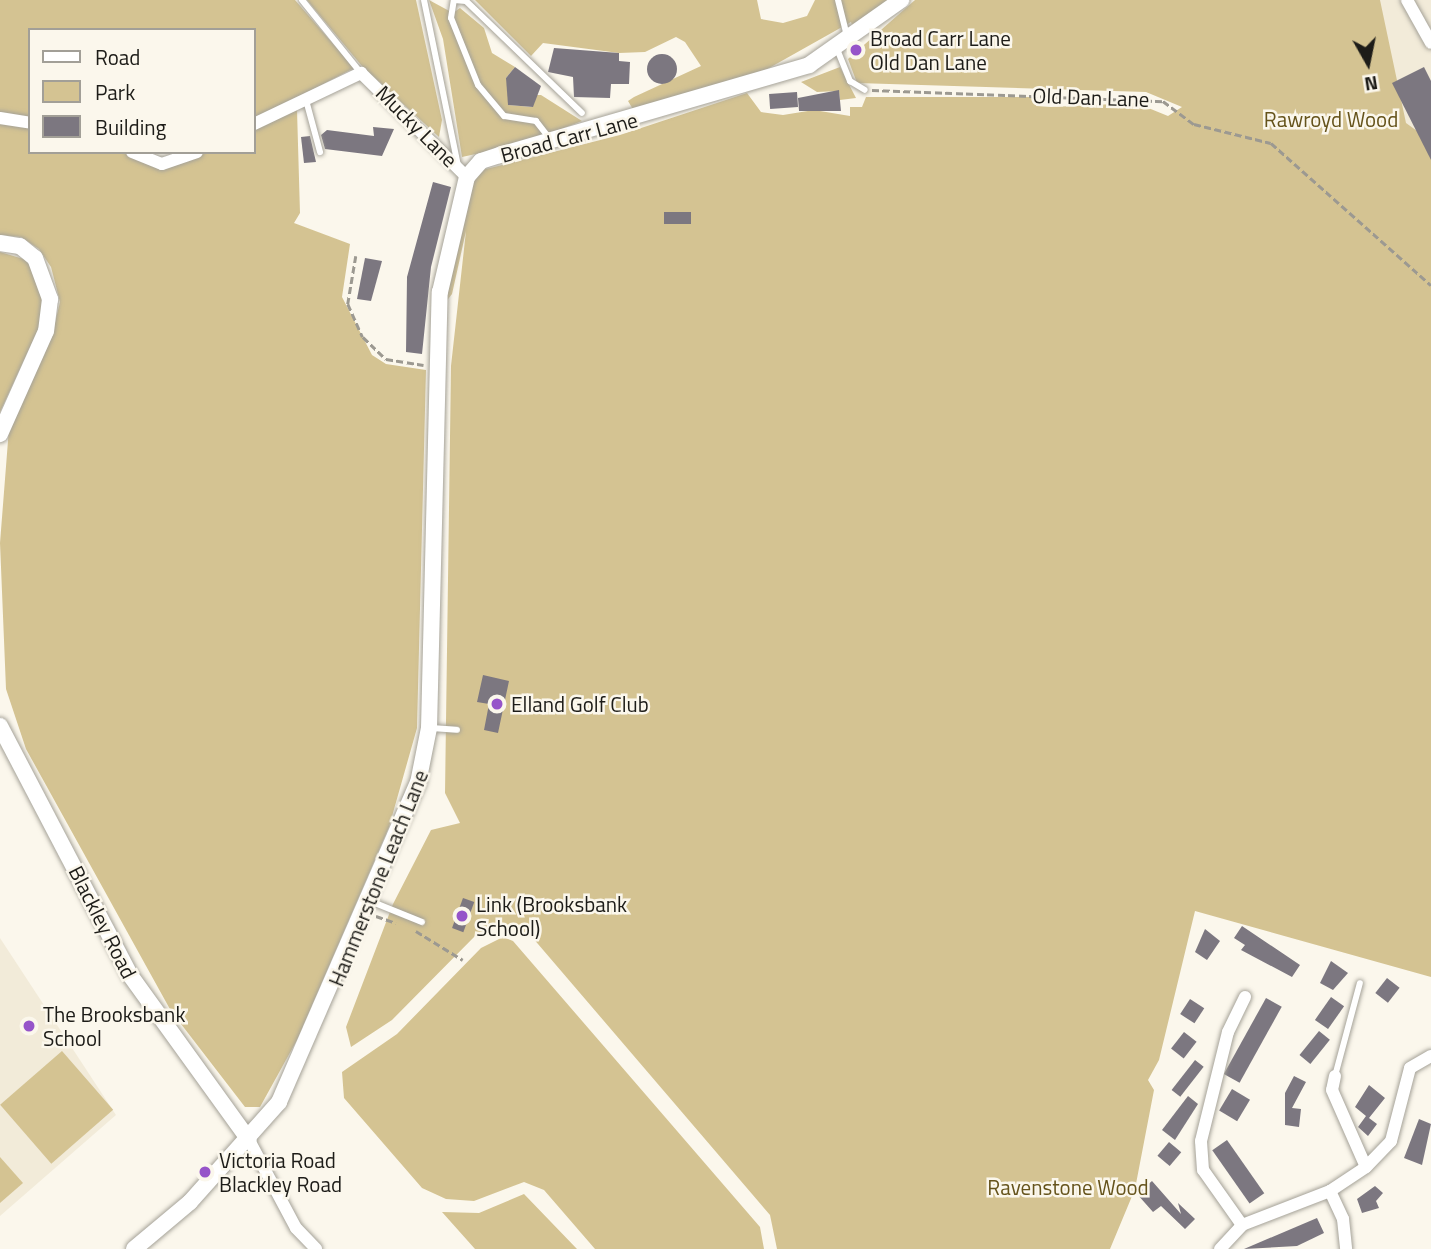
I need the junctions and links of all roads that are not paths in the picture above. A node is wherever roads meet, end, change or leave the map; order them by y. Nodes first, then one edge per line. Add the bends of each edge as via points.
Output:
1 (302, 0) edge
2 (424, 0) edge
3 (838, 0) edge
4 (901, 0) edge
5 (1407, 0) edge
6 (1431, 43) edge
7 (843, 44) junction
8 (361, 73) junction
9 (865, 90) road end
10 (305, 98) junction
11 (582, 113) dead end
12 (0, 118) edge
13 (28, 123) edge
14 (256, 123) edge
15 (551, 142) junction
16 (320, 152) dead end
17 (137, 154) edge
18 (191, 154) edge
19 (463, 171) junction
20 (0, 243) edge
21 (0, 434) edge
22 (0, 726) edge
23 (429, 728) junction
24 (457, 730) dead end
25 (368, 906) junction
26 (422, 922) dead end
27 (1360, 983) dead end
28 (1245, 998) dead end
29 (1431, 1056) edge
30 (1335, 1076) joint
31 (249, 1140) junction
32 (1366, 1167) junction
33 (1330, 1191) junction
34 (1242, 1225) junction
35 (134, 1249) edge
36 (316, 1249) edge
37 (1220, 1249) edge
38 (1346, 1249) edge

1 - 8 lane
2 - 19 lane
3 - 7 lane
4 - 7 street, Broad Carr Lane
5 - 6 street
7 - 9 lane via 850,81
7 - 15 street, Broad Carr Lane via 751,87
8 - 10 street, Mucky Lane
8 - 19 street, Mucky Lane
10 - 14 street, Mucky Lane
10 - 16 lane
11 - 15 lane via 466,1 454,0 451,18 478,85 504,116 543,126
12 - 13 street
15 - 19 street, Broad Carr Lane via 481,161
17 - 18 street via 162,164
19 - 23 street, Hammerstone Leach Lane via 440,292 434,366
20 - 21 street via 20,246 35,258 47,280 50,309
22 - 31 street, Blackley Road via 130,975
23 - 24 lane
23 - 25 street, Hammerstone Leach Lane via 418,783
25 - 26 lane
25 - 31 street, Hammerstone Leach Lane via 293,1079
27 - 30 lane
28 - 34 street via 1228,1032 1202,1140 1203,1170
29 - 32 street via 1410,1068 1391,1141
30 - 32 street via 1332,1090
31 - 35 street, Hammerstone Leach Lane
31 - 36 street via 296,1228
32 - 33 street
33 - 34 street
33 - 38 street via 1343,1219
34 - 37 street

